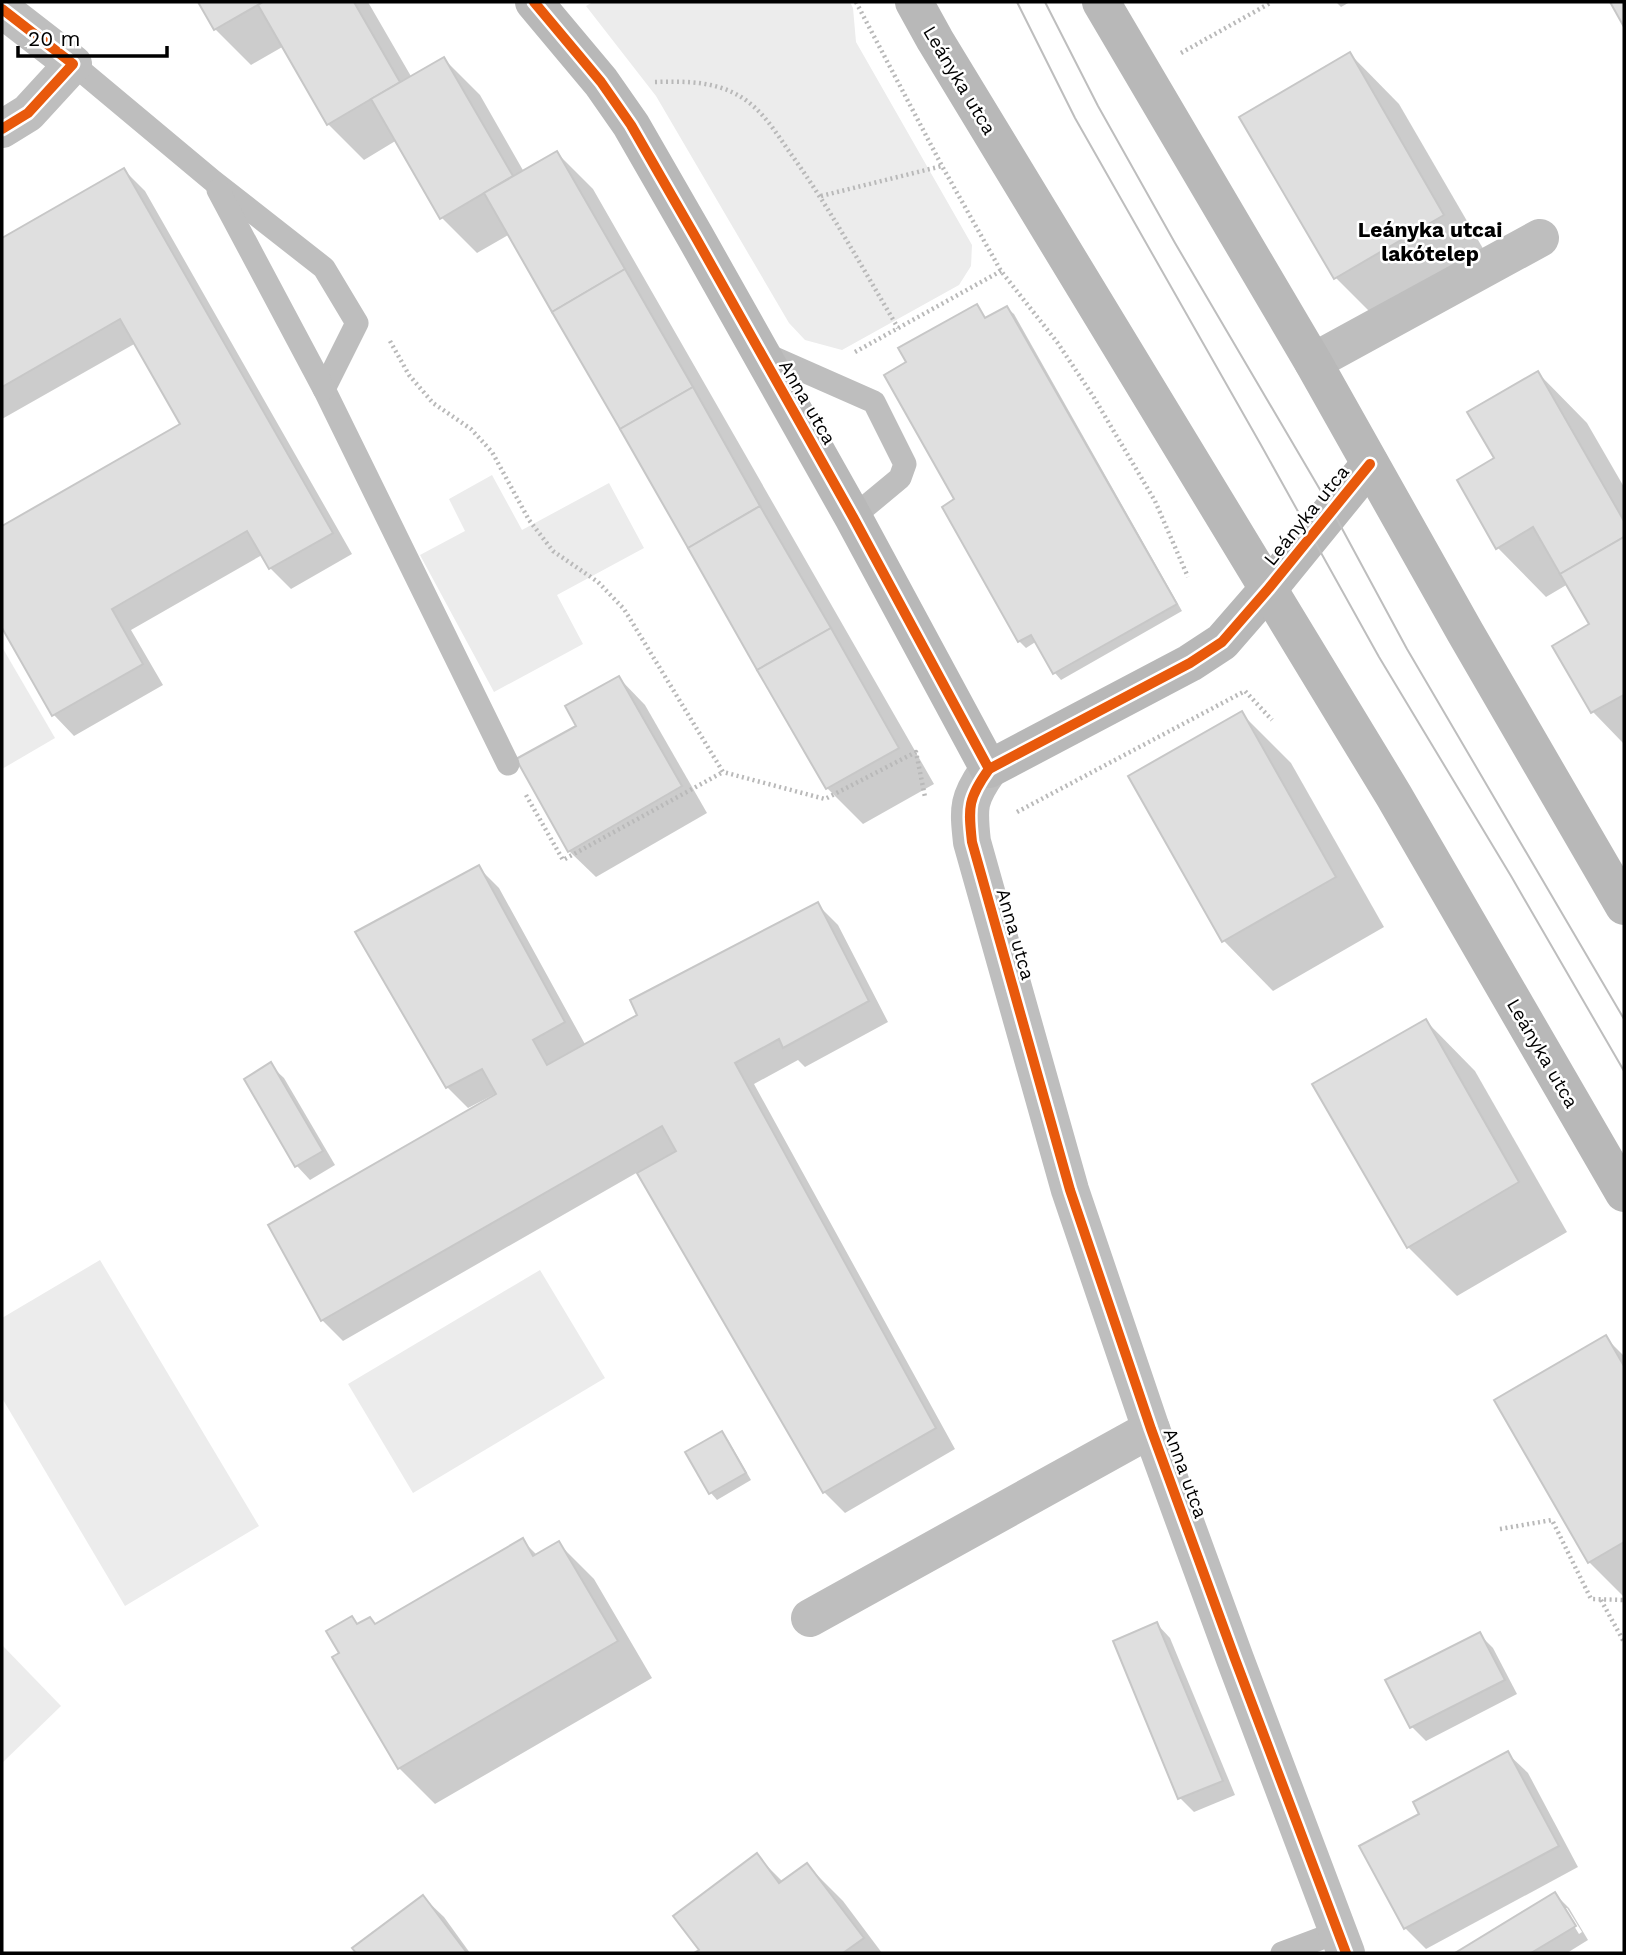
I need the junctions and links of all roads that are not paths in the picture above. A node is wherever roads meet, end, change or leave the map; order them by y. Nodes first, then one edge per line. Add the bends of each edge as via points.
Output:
1 (534, 2) edge
2 (914, 2) edge
3 (1101, 2) edge
4 (2, 9) edge
5 (73, 65) junction
6 (2, 128) edge
7 (214, 181) junction
8 (1540, 238) dead end
9 (760, 352) junction
10 (1313, 362) junction
11 (324, 389) junction
12 (1370, 464) junction
13 (853, 517) junction
14 (1269, 588) junction
15 (508, 764) road end
16 (989, 769) junction
17 (1624, 905) edge
18 (1624, 1193) edge
19 (1151, 1429) junction
20 (810, 1618) dead end
21 (1342, 1942) edge
22 (1282, 1953) edge

1 - 9 main road, Anna utca via 601,82 644,148
2 - 14 main road, Leányka utca
3 - 10 main road, Leányka utca
4 - 5 street
5 - 6 street via 28,113
5 - 7 lane
7 - 11 lane
7 - 11 lane via 324,268 357,323
8 - 10 street
9 - 13 main road, Anna utca
9 - 13 lane via 874,402 905,464 900,478
10 - 12 main road, Leányka utca
11 - 15 lane
12 - 14 main road, Leányka utca
12 - 17 main road, Leányka utca
13 - 16 main road, Anna utca
14 - 16 main road via 1222,642 1190,663
14 - 18 main road, Leányka utca
16 - 19 street, Anna utca via 974,789 969,814 972,842 1070,1191
19 - 20 street
19 - 21 street, Anna utca
21 - 22 lane

